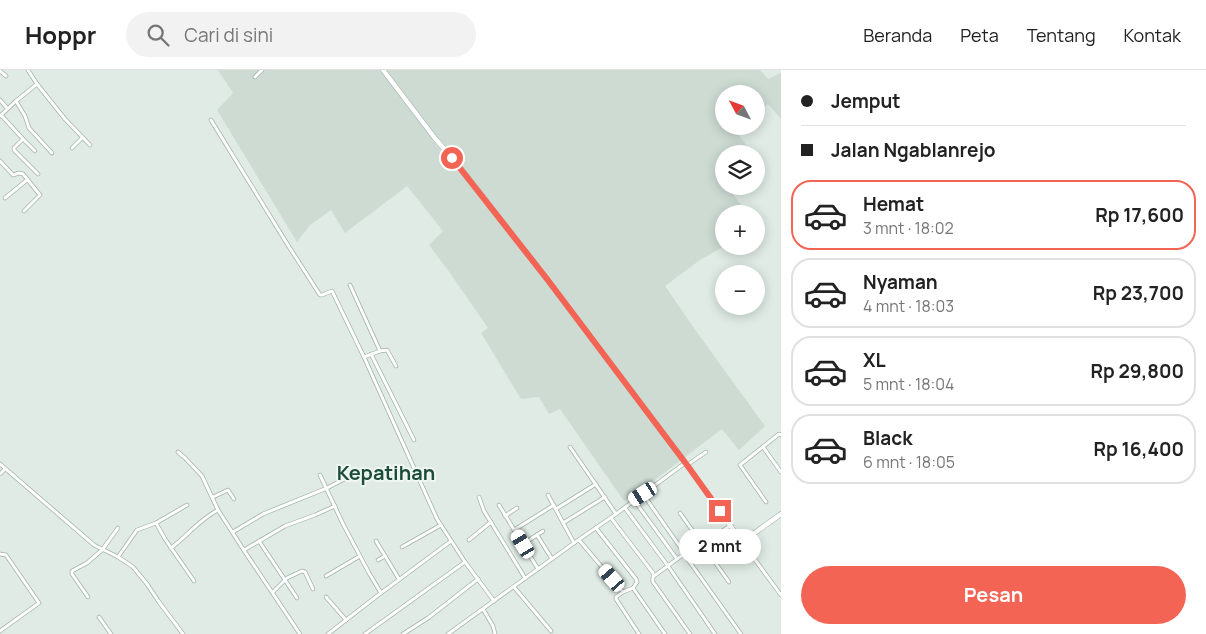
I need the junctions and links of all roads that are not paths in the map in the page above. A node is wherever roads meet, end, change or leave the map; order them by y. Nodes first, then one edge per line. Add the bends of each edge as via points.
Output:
1 (28, 70) edge
2 (262, 70) edge
3 (383, 70) edge
4 (0, 71) edge
5 (6, 76) dead end
6 (255, 77) dead end
7 (37, 84) junction
8 (0, 100) edge
9 (16, 101) junction
10 (8, 108) junction
11 (1, 115) edge
12 (211, 120) dead end
13 (82, 138) junction
14 (23, 139) junction
15 (90, 145) dead end
16 (72, 148) dead end
17 (35, 151) dead end
18 (52, 154) dead end
19 (0, 161) edge
20 (38, 174) dead end
21 (27, 180) junction
22 (4, 198) dead end
23 (24, 210) dead end
24 (350, 285) dead end
25 (380, 351) junction
26 (371, 354) junction
27 (364, 357) junction
28 (396, 366) dead end
29 (781, 436) edge
30 (414, 440) dead end
31 (570, 447) dead end
32 (763, 447) junction
33 (178, 452) dead end
34 (706, 452) dead end
35 (0, 464) edge
36 (686, 464) junction
37 (5, 469) junction
38 (781, 472) edge
39 (356, 473) dead end
40 (0, 474) edge
41 (320, 475) dead end
42 (596, 484) junction
43 (327, 488) junction
44 (643, 494) junction
45 (548, 495) dead end
46 (213, 497) junction
47 (480, 497) dead end
48 (605, 497) junction
49 (234, 499) dead end
50 (634, 500) junction
51 (766, 502) dead end
52 (187, 505) dead end
53 (498, 505) dead end
54 (335, 506) junction
55 (555, 507) junction
56 (517, 508) dead end
57 (625, 508) junction
58 (218, 510) junction
59 (680, 513) dead end
60 (616, 514) junction
61 (781, 514) edge
62 (505, 516) junction
63 (611, 518) junction
64 (491, 522) junction
65 (563, 522) junction
66 (156, 523) junction
67 (441, 525) junction
68 (730, 526) junction
69 (118, 528) dead end
70 (596, 528) junction
71 (514, 530) junction
72 (542, 531) dead end
73 (233, 532) junction
74 (537, 535) junction
75 (469, 540) dead end
76 (578, 540) junction
77 (260, 541) junction
78 (376, 541) dead end
79 (451, 541) junction
80 (742, 542) junction
81 (574, 543) junction
82 (523, 544) junction
83 (702, 544) junction
84 (402, 547) dead end
85 (171, 548) junction
86 (102, 550) junction
87 (244, 550) junction
88 (0, 554) edge
89 (685, 554) junction
90 (360, 556) junction
91 (385, 556) junction
92 (118, 557) junction
93 (552, 559) junction
94 (677, 559) junction
95 (378, 560) dead end
96 (465, 562) junction
97 (668, 566) junction
98 (538, 569) junction
99 (326, 576) dead end
100 (654, 576) junction
101 (525, 578) junction
102 (478, 579) junction
103 (285, 580) junction
104 (399, 580) junction
105 (194, 581) dead end
106 (729, 582) dead end
107 (514, 587) junction
108 (633, 588) junction
109 (313, 589) dead end
110 (272, 592) junction
111 (623, 592) junction
112 (381, 593) junction
113 (780, 593) edge
114 (88, 597) dead end
115 (326, 597) dead end
116 (297, 598) dead end
117 (494, 600) junction
118 (483, 609) junction
119 (99, 617) dead end
120 (346, 620) junction
121 (0, 631) edge
122 (551, 631) dead end
123 (111, 634) edge
124 (183, 634) edge
125 (300, 634) edge
126 (328, 634) edge
127 (365, 634) edge
128 (403, 634) edge
129 (448, 634) edge
130 (495, 634) edge
131 (640, 634) edge
132 (665, 634) edge
133 (690, 634) edge
134 (715, 634) edge
135 (742, 634) edge

1 - 7 street
2 - 6 street
3 - 36 street via 547,279
4 - 5 street
7 - 9 street
7 - 13 street
8 - 10 street
9 - 10 street
9 - 18 street via 29,128
10 - 11 street
11 - 14 street
12 - 27 street via 320,295 332,290
13 - 15 street
13 - 16 street
14 - 17 street
14 - 20 street via 14,150
19 - 21 street via 13,175 21,173
21 - 22 street
21 - 23 street via 40,195
24 - 25 street
25 - 26 street
25 - 28 street via 388,350
26 - 27 street
26 - 30 street
27 - 67 street
29 - 32 street via 779,434
31 - 42 street
32 - 38 street
32 - 51 street via 740,465
33 - 46 street via 200,473
34 - 36 street
35 - 37 street
36 - 44 street
36 - 68 street
37 - 40 street
37 - 86 street
39 - 43 street
41 - 43 street
42 - 48 street
42 - 55 street
43 - 54 street
43 - 73 street via 263,514
44 - 50 street
44 - 89 street
45 - 55 street
46 - 49 street via 228,490
46 - 58 street
47 - 64 street
48 - 60 street
48 - 65 street
50 - 57 street
50 - 94 street
52 - 66 street
53 - 62 street
54 - 77 street via 285,526
54 - 90 street
55 - 65 street
55 - 71 street
56 - 62 street
57 - 60 street
57 - 97 street
58 - 73 street
58 - 85 street
59 - 83 street
60 - 63 street
61 - 80 street
62 - 71 street
63 - 70 street
63 - 100 street
64 - 75 street
64 - 101 street
65 - 81 street
66 - 85 street
66 - 92 street via 137,530
67 - 79 street
67 - 84 street
68 - 80 street
68 - 83 street
69 - 86 street
70 - 76 street
70 - 108 street via 636,579
71 - 82 street
72 - 74 street
73 - 87 street
74 - 82 street
74 - 93 street
76 - 81 street
76 - 111 street
77 - 87 street
77 - 103 street
78 - 91 street
79 - 96 street
79 - 104 street
80 - 113 street
81 - 93 street
82 - 98 street
83 - 89 street
83 - 106 street
85 - 105 street
86 - 92 street
86 - 114 street via 72,571
87 - 110 street
88 - 121 street via 6,556 40,603
89 - 94 street
89 - 135 street
90 - 99 street
90 - 112 street
91 - 95 street
91 - 104 street
92 - 124 street via 137,571
93 - 98 street
94 - 97 street
96 - 102 street
96 - 127 street
97 - 100 street
97 - 134 street
98 - 101 street
100 - 133 street via 653,582
101 - 107 street
102 - 117 street
102 - 128 street
103 - 109 street via 303,570
103 - 110 street
103 - 116 street
104 - 112 street
107 - 117 street
107 - 122 street
108 - 111 street
108 - 132 street
110 - 125 street
111 - 131 street via 616,599
112 - 120 street
115 - 120 street
117 - 118 street
118 - 129 street
118 - 130 street
119 - 123 street
120 - 126 street

